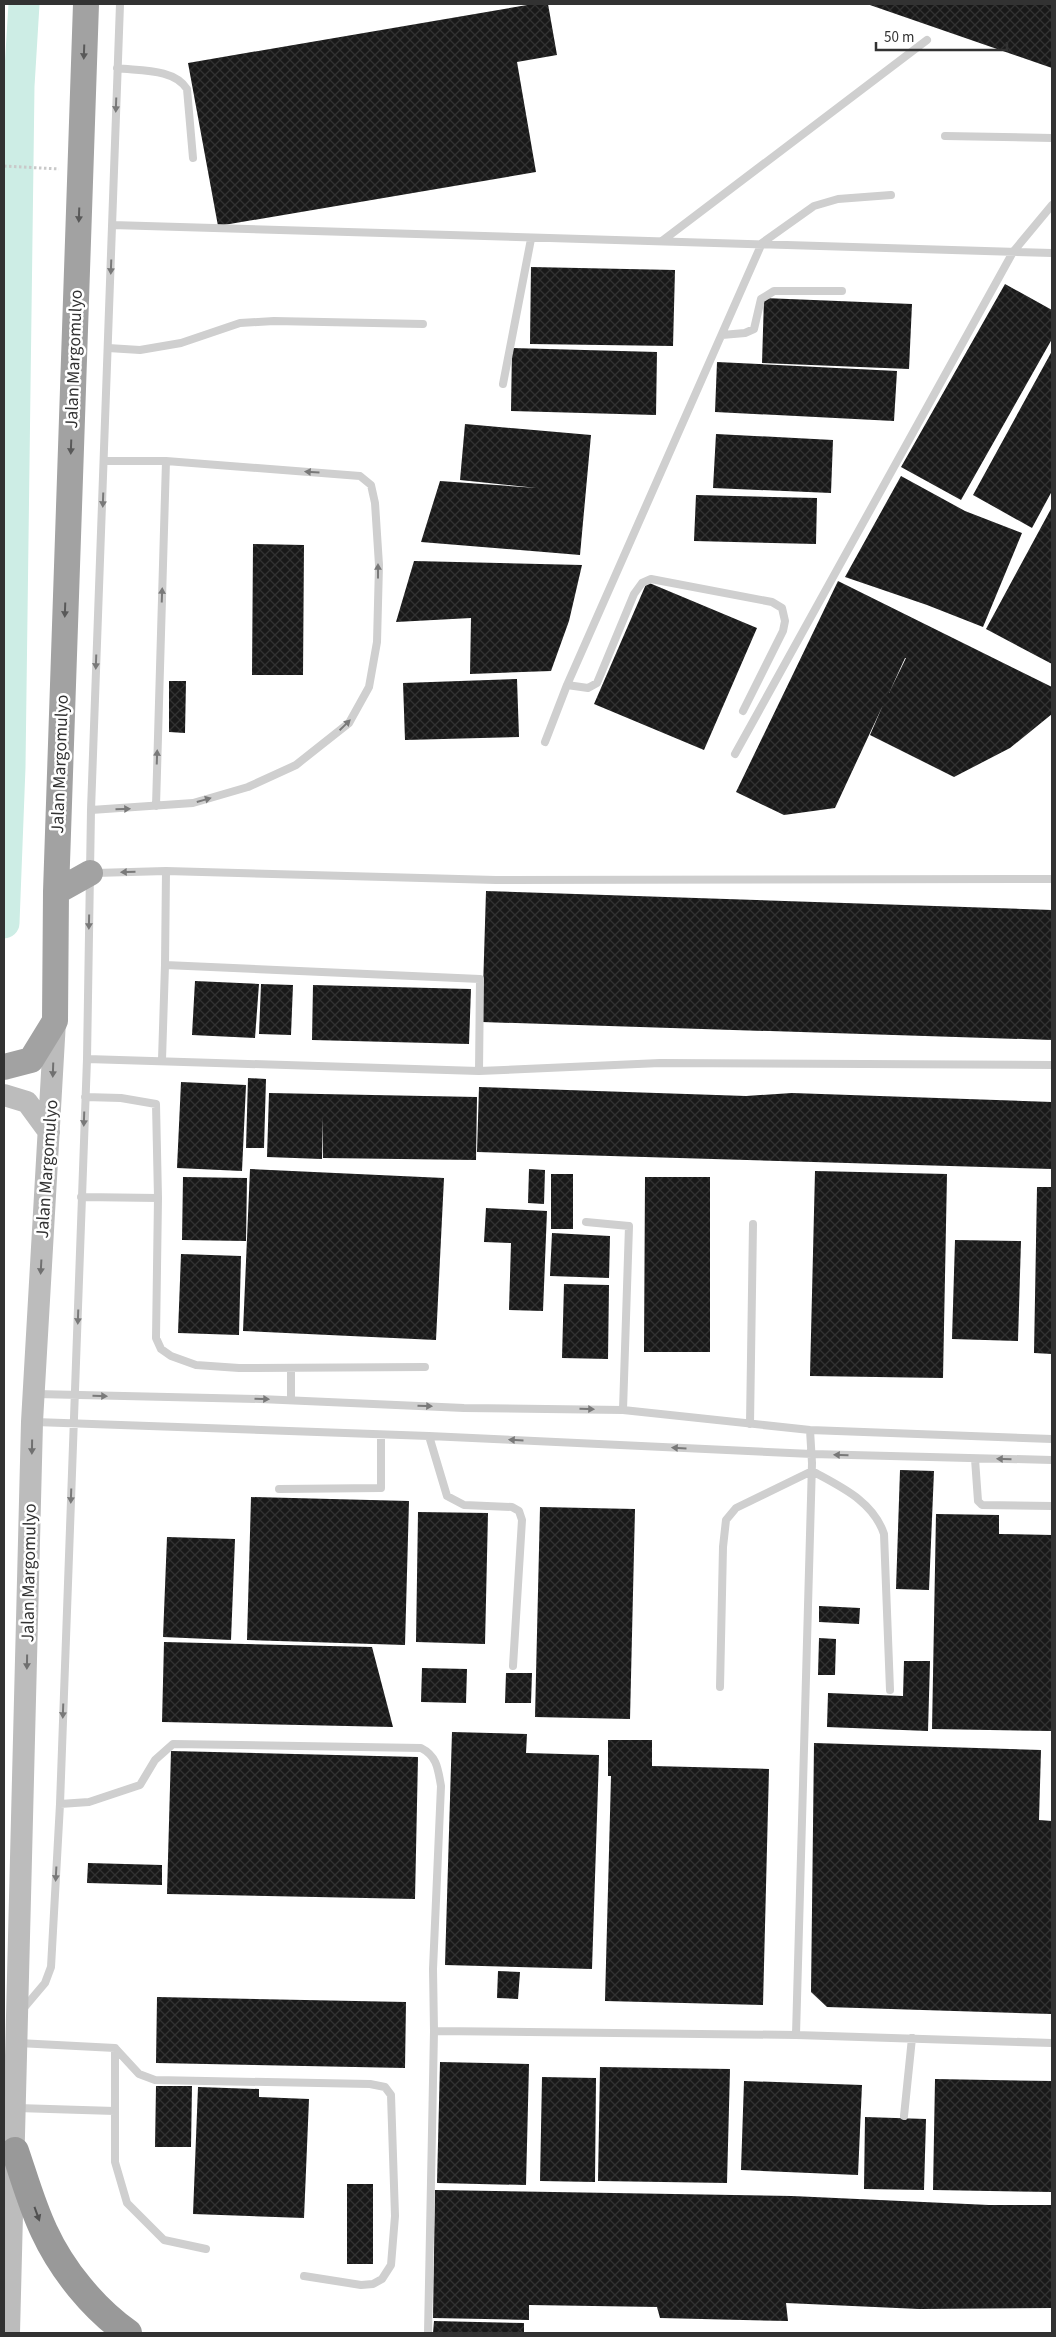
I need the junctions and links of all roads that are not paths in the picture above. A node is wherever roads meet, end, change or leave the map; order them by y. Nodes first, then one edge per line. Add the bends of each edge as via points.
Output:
1 (86, 4) edge
2 (120, 4) edge
3 (927, 40) dead end
4 (117, 68) junction
5 (945, 136) dead end
6 (1052, 138) edge
7 (193, 158) dead end
8 (891, 195) dead end
9 (1052, 205) edge
10 (112, 226) junction
11 (531, 238) junction
12 (662, 240) junction
13 (762, 243) junction
14 (1013, 252) junction
15 (1052, 253) edge
16 (842, 291) dead end
17 (423, 324) dead end
18 (722, 336) junction
19 (108, 348) junction
20 (503, 384) dead end
21 (104, 461) junction
22 (166, 461) junction
23 (567, 685) junction
24 (743, 711) dead end
25 (545, 742) dead end
26 (735, 754) dead end
27 (156, 806) junction
28 (91, 810) junction
29 (166, 871) junction
30 (90, 873) junction
31 (1052, 878) edge
32 (56, 892) junction
33 (165, 966) junction
34 (55, 1021) junction
35 (87, 1059) junction
36 (162, 1060) junction
37 (1052, 1065) edge
38 (4, 1067) edge
39 (479, 1070) junction
40 (4, 1095) edge
41 (85, 1097) junction
42 (49, 1132) junction
43 (81, 1197) junction
44 (158, 1198) junction
45 (586, 1222) dead end
46 (753, 1224) dead end
47 (425, 1367) dead end
48 (291, 1368) junction
49 (34, 1394) junction
50 (76, 1395) junction
51 (291, 1400) junction
52 (623, 1410) junction
53 (32, 1422) junction
54 (74, 1424) junction
55 (750, 1424) junction
56 (810, 1430) junction
57 (381, 1436) junction
58 (429, 1436) junction
59 (1052, 1439) edge
60 (812, 1454) junction
61 (975, 1459) junction
62 (1052, 1460) edge
63 (812, 1471) junction
64 (279, 1489) dead end
65 (1052, 1506) edge
66 (513, 1666) dead end
67 (720, 1687) dead end
68 (890, 1690) dead end
69 (60, 1804) junction
70 (18, 2014) junction
71 (434, 2031) junction
72 (796, 2034) junction
73 (912, 2038) junction
74 (1052, 2042) edge
75 (18, 2043) junction
76 (115, 2048) junction
77 (16, 2108) junction
78 (115, 2111) junction
79 (904, 2116) dead end
80 (15, 2151) junction
81 (206, 2249) dead end
82 (304, 2276) dead end
83 (9, 2333) edge
84 (128, 2333) edge
85 (428, 2333) edge

1 -> 32 highway, Jalan Margomulyo
2 - 4 lane
3 - 12 lane
4 - 7 lane via 167,74 182,81 187,90
4 -> 10 lane
5 - 6 lane
8 - 13 lane via 838,199 814,206
9 - 14 lane
10 - 11 lane
10 -> 19 lane
11 - 12 lane
11 - 20 lane
12 - 13 lane
13 - 14 lane
13 - 18 lane
14 - 15 lane
14 - 26 lane
16 - 18 lane via 774,291 761,299 754,329
17 - 19 lane via 240,323 181,343 140,350
18 - 23 lane
19 - 21 lane
21 - 22 lane
21 -> 28 lane
27 -> 22 lane
27 -> 22 lane via 193,803 248,787 296,765 349,723 369,687 377,642 379,565 371,485 360,476
23 - 24 lane via 588,688 597,683 634,594 642,583 651,578 772,602 782,608 783,631
23 - 25 lane
28 -> 27 lane
28 - 30 lane
29 -> 30 lane
29 - 31 lane via 496,880
29 - 33 lane
30 - 32 highway
30 -> 35 lane
32 - 34 highway, Jalan Margomulyo
33 - 36 lane
33 - 39 lane via 480,978
34 - 38 highway via 31,1060
34 -> 42 main road, Jalan Margomulyo
35 - 36 lane
35 - 41 lane
36 - 39 lane
37 - 39 lane via 660,1063
40 - 42 main road via 27,1102
41 -> 43 lane
41 - 44 lane via 156,1104
42 -> 49 main road, Jalan Margomulyo
43 - 44 lane
43 -> 50 lane
44 - 48 lane via 156,1338 161,1349 170,1356 196,1365
45 - 52 lane via 629,1226
46 - 55 lane
47 - 48 lane
48 - 51 lane
49 - 50 lane
49 - 53 main road, Jalan Margomulyo
50 -> 51 lane
50 - 54 lane
51 -> 52 lane via 464,1408
52 - 55 lane
53 - 54 lane
53 -> 70 main road, Jalan Margomulyo
54 - 57 lane
54 -> 69 lane
55 - 56 lane
56 - 59 lane
56 - 60 lane
57 - 58 lane
57 - 64 lane via 381,1488
60 -> 58 lane
58 - 66 lane via 447,1496 464,1505 512,1507 519,1511 522,1520
61 -> 60 lane
60 - 63 lane
62 -> 61 lane
61 - 65 lane via 978,1502 982,1505
63 - 67 lane via 736,1508 726,1520 722,1547
63 - 68 lane via 852,1493 880,1521 884,1534
63 - 72 lane
69 -> 70 lane via 51,1966 45,1983
69 - 71 lane via 89,1802 140,1785 155,1760 172,1744 421,1748 430,1752 436,1762 441,1786 433,1969
70 - 75 main road, Jalan Margomulyo
71 - 72 lane
71 - 85 lane
72 - 73 lane
73 - 74 lane
73 - 79 lane
75 - 76 lane
75 - 77 main road, Jalan Margomulyo
76 - 78 lane
76 - 82 lane via 139,2074 155,2080 370,2084 385,2087 391,2095 395,2216 391,2265 382,2279 373,2284
77 - 78 lane
77 - 80 main road, Jalan Margomulyo
78 - 81 lane via 115,2162 128,2203 164,2240
80 - 83 main road, Jalan Margomulyo
80 -> 84 highway via 44,2231 83,2294

